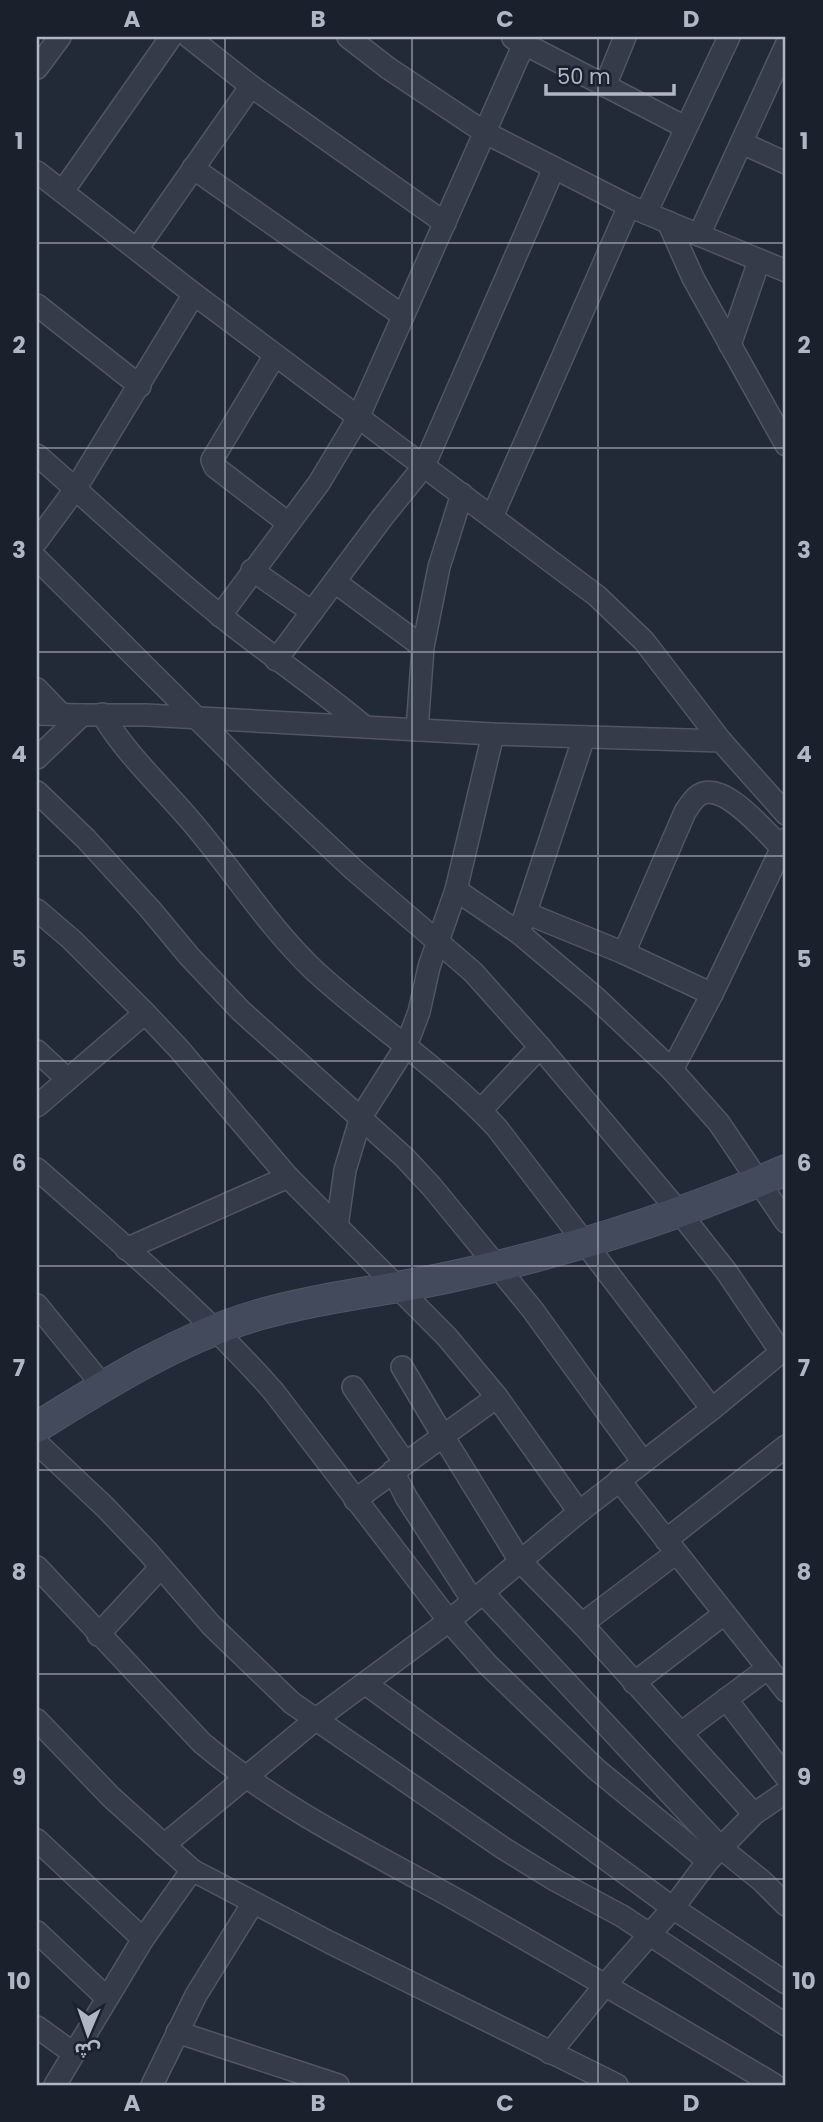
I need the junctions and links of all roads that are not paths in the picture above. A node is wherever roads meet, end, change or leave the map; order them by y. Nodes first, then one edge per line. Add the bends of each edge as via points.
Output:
1 (60, 37) edge
2 (171, 37) edge
3 (189, 37) edge
4 (348, 37) edge
5 (625, 37) edge
6 (729, 37) edge
7 (521, 39) edge
8 (786, 45) edge
9 (37, 68) edge
10 (251, 86) junction
11 (605, 86) junction
12 (685, 127) junction
13 (484, 132) junction
14 (742, 143) junction
15 (786, 163) edge
16 (193, 168) junction
17 (554, 168) junction
18 (37, 172) edge
19 (63, 191) junction
20 (638, 210) junction
21 (668, 222) junction
22 (445, 223) junction
23 (699, 235) junction
24 (137, 249) junction
25 (759, 261) junction
26 (786, 271) edge
27 (194, 294) junction
28 (37, 304) edge
29 (402, 315) junction
30 (730, 345) junction
31 (275, 355) junction
32 (140, 386) junction
33 (358, 418) junction
34 (786, 445) edge
35 (37, 455) edge
36 (424, 466) junction
37 (76, 488) junction
38 (462, 494) junction
39 (492, 517) junction
40 (288, 523) junction
41 (37, 541) edge
42 (37, 559) edge
43 (252, 570) junction
44 (335, 582) junction
45 (312, 612) junction
46 (220, 616) junction
47 (423, 647) junction
48 (276, 660) junction
49 (37, 689) edge
50 (37, 714) edge
51 (81, 715) junction
52 (200, 719) junction
53 (365, 727) junction
54 (418, 730) junction
55 (493, 734) junction
56 (584, 737) junction
57 (721, 741) junction
58 (37, 758) edge
59 (37, 792) edge
60 (786, 814) edge
61 (784, 843) edge
62 (456, 890) junction
63 (37, 911) edge
64 (523, 923) junction
65 (439, 942) junction
66 (624, 953) junction
67 (712, 994) junction
68 (145, 1013) junction
69 (406, 1046) junction
70 (540, 1047) junction
71 (37, 1051) edge
72 (672, 1070) junction
73 (66, 1078) junction
74 (37, 1106) edge
75 (481, 1110) junction
76 (361, 1117) junction
77 (37, 1169) edge
78 (773, 1175) edge
79 (288, 1177) junction
80 (680, 1213) junction
81 (786, 1222) edge
82 (337, 1226) junction
83 (586, 1244) junction
84 (126, 1249) junction
85 (499, 1266) junction
86 (399, 1287) junction
87 (37, 1306) edge
88 (217, 1329) junction
89 (784, 1350) edge
90 (402, 1367) dead end
91 (103, 1386) junction
92 (353, 1387) dead end
93 (497, 1396) junction
94 (712, 1409) junction
95 (37, 1427) edge
96 (443, 1436) junction
97 (37, 1443) edge
98 (786, 1446) edge
99 (643, 1462) junction
100 (399, 1467) junction
101 (620, 1480) junction
102 (355, 1500) junction
103 (579, 1512) junction
104 (671, 1546) junction
105 (520, 1561) junction
106 (37, 1567) edge
107 (160, 1569) junction
108 (478, 1597) junction
109 (724, 1614) junction
110 (449, 1621) junction
111 (582, 1624) junction
112 (98, 1635) junction
113 (768, 1668) junction
114 (634, 1683) junction
115 (366, 1684) junction
116 (786, 1691) edge
117 (726, 1699) junction
118 (37, 1720) edge
119 (315, 1720) junction
120 (681, 1733) junction
121 (246, 1777) junction
122 (786, 1777) edge
123 (786, 1792) edge
124 (754, 1814) junction
125 (37, 1840) edge
126 (164, 1845) junction
127 (715, 1854) junction
128 (192, 1870) junction
129 (253, 1903) junction
130 (786, 1905) edge
131 (673, 1908) junction
132 (37, 1932) edge
133 (650, 1934) junction
134 (143, 1939) junction
135 (756, 1964) junction
136 (786, 1983) edge
137 (606, 1984) junction
138 (736, 1991) junction
139 (107, 1998) junction
140 (786, 2025) edge
141 (37, 2027) edge
142 (177, 2032) junction
143 (73, 2053) junction
144 (550, 2053) junction
145 (577, 2076) edge
146 (59, 2084) edge
147 (152, 2085) edge
148 (338, 2085) edge
149 (617, 2085) edge
150 (775, 2085) edge

1 - 9 street
2 - 19 street
3 - 10 street
4 - 13 street
5 - 11 street
6 - 12 street
7 - 11 street
7 - 13 street
8 - 14 street
10 - 16 street
10 - 22 street
11 - 12 street
12 - 20 street
13 - 17 street
13 - 22 street
14 - 15 street
14 - 23 street
16 - 24 street
16 - 29 street
17 - 20 street
17 - 36 street
18 - 19 street
19 - 24 street
20 - 21 street
20 - 39 street
21 - 23 street
21 - 30 street
22 - 29 street
23 - 25 street
24 - 27 street
25 - 26 street
25 - 30 street
27 - 31 street
27 - 32 street
28 - 32 street
29 - 33 street
30 - 34 street
31 - 33 street
31 - 40 street via 212,460
32 - 37 street
33 - 36 street
33 - 40 street
35 - 37 street
36 - 38 street
36 - 44 street
37 - 41 street
37 - 46 street
38 - 39 street
38 - 47 street via 439,567
39 - 57 street via 621,617
40 - 43 street
42 - 52 street
43 - 45 street
43 - 46 street
44 - 45 street
44 - 47 street
45 - 48 street
46 - 48 street
47 - 54 street
48 - 53 street
49 - 51 street
50 - 51 street
51 - 52 street
51 - 58 street
51 - 69 street via 125,748 315,971
52 - 53 street
52 - 65 street via 353,869
53 - 54 street
54 - 55 street
55 - 56 street
55 - 62 street
56 - 57 street
56 - 64 street
57 - 60 street
59 - 76 street via 86,839 241,1011
61 - 66 street via 728,796 698,795 685,812
61 - 67 street
62 - 64 street
62 - 65 street
63 - 68 street
64 - 66 street
64 - 72 street
65 - 69 street
65 - 70 street via 473,972
66 - 67 street
67 - 72 street
68 - 73 street
68 - 79 street
69 - 75 street
69 - 76 street
70 - 75 street
70 - 80 street
71 - 73 street
72 - 78 street via 719,1124
73 - 74 street
75 - 83 street
76 - 82 street via 345,1170
76 - 85 street via 423,1177
77 - 84 street
78 - 80 street
78 - 81 street
79 - 82 street
79 - 84 street
80 - 83 street
80 - 89 street
82 - 86 street
83 - 85 street
83 - 94 street
84 - 88 street
85 - 86 street
85 - 99 street
86 - 88 street via 258,1315
86 - 93 street
87 - 91 street
88 - 91 street
88 - 102 street via 274,1392
89 - 94 street
90 - 96 street
91 - 95 street
92 - 100 street
93 - 96 street
93 - 103 street
94 - 99 street
96 - 100 street
96 - 105 street
97 - 107 street via 105,1507
98 - 104 street
99 - 101 street
100 - 102 street
100 - 108 street via 406,1497
101 - 103 street
101 - 104 street
102 - 110 street
103 - 105 street
104 - 109 street
104 - 111 street
105 - 108 street
105 - 111 street
106 - 112 street
107 - 112 street
107 - 119 street via 270,1683
108 - 110 street
108 - 127 street
109 - 113 street
109 - 114 street
110 - 115 street
110 - 127 street via 596,1769
111 - 114 street
112 - 121 street via 202,1744
113 - 116 street
113 - 117 street
114 - 120 street
115 - 119 street
115 - 131 street
117 - 120 street
117 - 122 street
118 - 126 street
119 - 121 street
119 - 133 street via 503,1848
120 - 124 street
121 - 126 street
121 - 137 street via 329,1829
123 - 124 street
124 - 127 street
125 - 134 street
126 - 128 street
127 - 130 street via 762,1881
127 - 131 street
128 - 129 street
128 - 134 street
129 - 142 street
129 - 144 street
131 - 133 street
131 - 135 street
132 - 139 street
133 - 137 street
133 - 138 street
134 - 139 street
135 - 136 street
135 - 138 street
137 - 144 street
137 - 150 street
138 - 140 street
139 - 143 street
141 - 143 street
142 - 147 street
142 - 148 street
143 - 146 street
144 - 145 street
145 - 149 street

